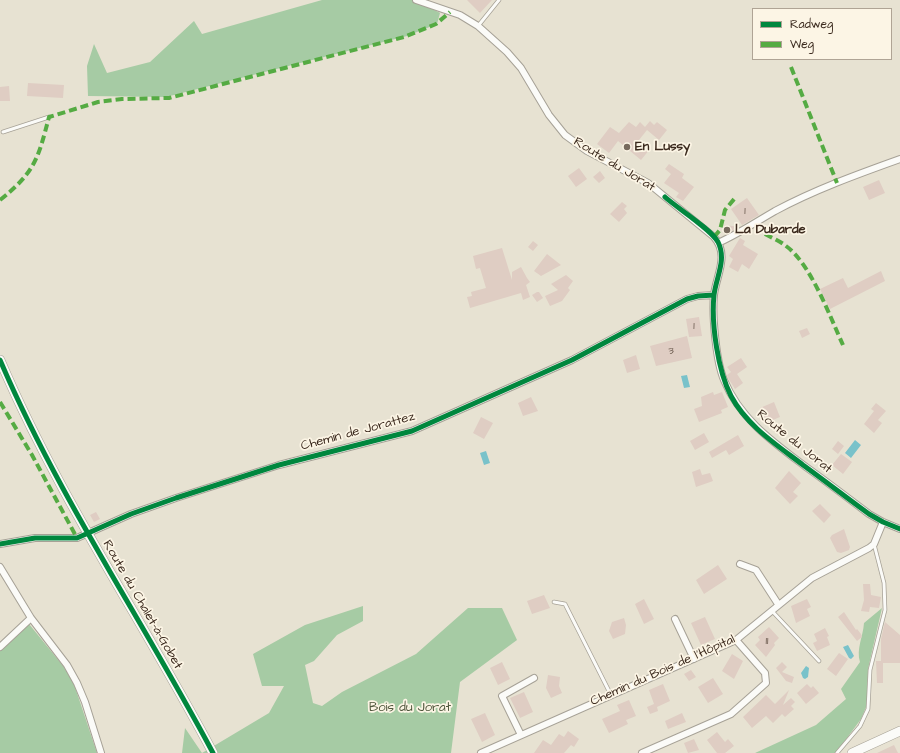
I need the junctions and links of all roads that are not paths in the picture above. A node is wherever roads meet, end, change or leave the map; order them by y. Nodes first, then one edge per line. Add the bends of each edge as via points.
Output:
1 (416, 0) edge
2 (500, 0) edge
3 (478, 26) junction
4 (49, 117) dead end
5 (3, 132) dead end
6 (900, 159) edge
7 (718, 243) junction
8 (714, 295) junction
9 (0, 360) edge
10 (883, 522) junction
11 (900, 529) edge
12 (88, 534) junction
13 (0, 544) edge
14 (874, 544) junction
15 (740, 564) dead end
16 (0, 566) edge
17 (554, 602) dead end
18 (778, 604) junction
19 (771, 610) junction
20 (31, 618) junction
21 (675, 619) dead end
22 (736, 640) junction
23 (0, 646) edge
24 (694, 659) junction
25 (819, 661) dead end
26 (534, 678) dead end
27 (611, 695) junction
28 (900, 731) edge
29 (521, 735) junction
30 (101, 753) edge
31 (213, 753) edge
32 (481, 753) edge
33 (642, 753) edge
34 (837, 753) edge
35 (852, 753) edge

1 - 3 street, Route du Jorat via 460,15
2 - 3 lane
3 - 7 street, Route du Jorat via 521,68 549,115 565,135 587,151 648,183 710,233
4 - 5 lane
6 - 7 street via 863,172 776,211
7 - 8 street, Route du Jorat via 721,264
8 - 10 street, Route du Jorat via 720,368 727,387 740,409 752,424 776,445
8 - 12 street, Chemin de Jorattez via 687,299 572,360 412,431 279,464 147,507
9 - 12 main road, Route du Chalet-à-Gobet via 35,437
10 - 11 street, Route du Jorat
10 - 14 street
12 - 13 street, Chemin de Jorattez via 73,539 35,538
12 - 31 main road, Route du Chalet-à-Gobet
14 - 18 street, Chemin du Bois de l'Hôpital via 864,552 812,578
14 - 34 lane via 884,583 885,610 870,670 868,709 860,726
15 - 18 street via 756,570
16 - 20 street
17 - 27 lane via 565,604
18 - 19 street, Chemin du Bois de l'Hôpital
19 - 22 street, Chemin du Bois de l'Hôpital
19 - 25 lane
20 - 23 street
20 - 30 street via 77,682
21 - 24 street
22 - 24 street, Chemin du Bois de l'Hôpital
22 - 33 street via 765,673 766,683 730,714
24 - 27 street, Chemin du Bois de l'Hôpital
26 - 29 street via 502,696
27 - 29 street, Chemin du Bois de l'Hôpital
28 - 35 main road
29 - 32 street, Chemin du Bois de l'Hôpital

